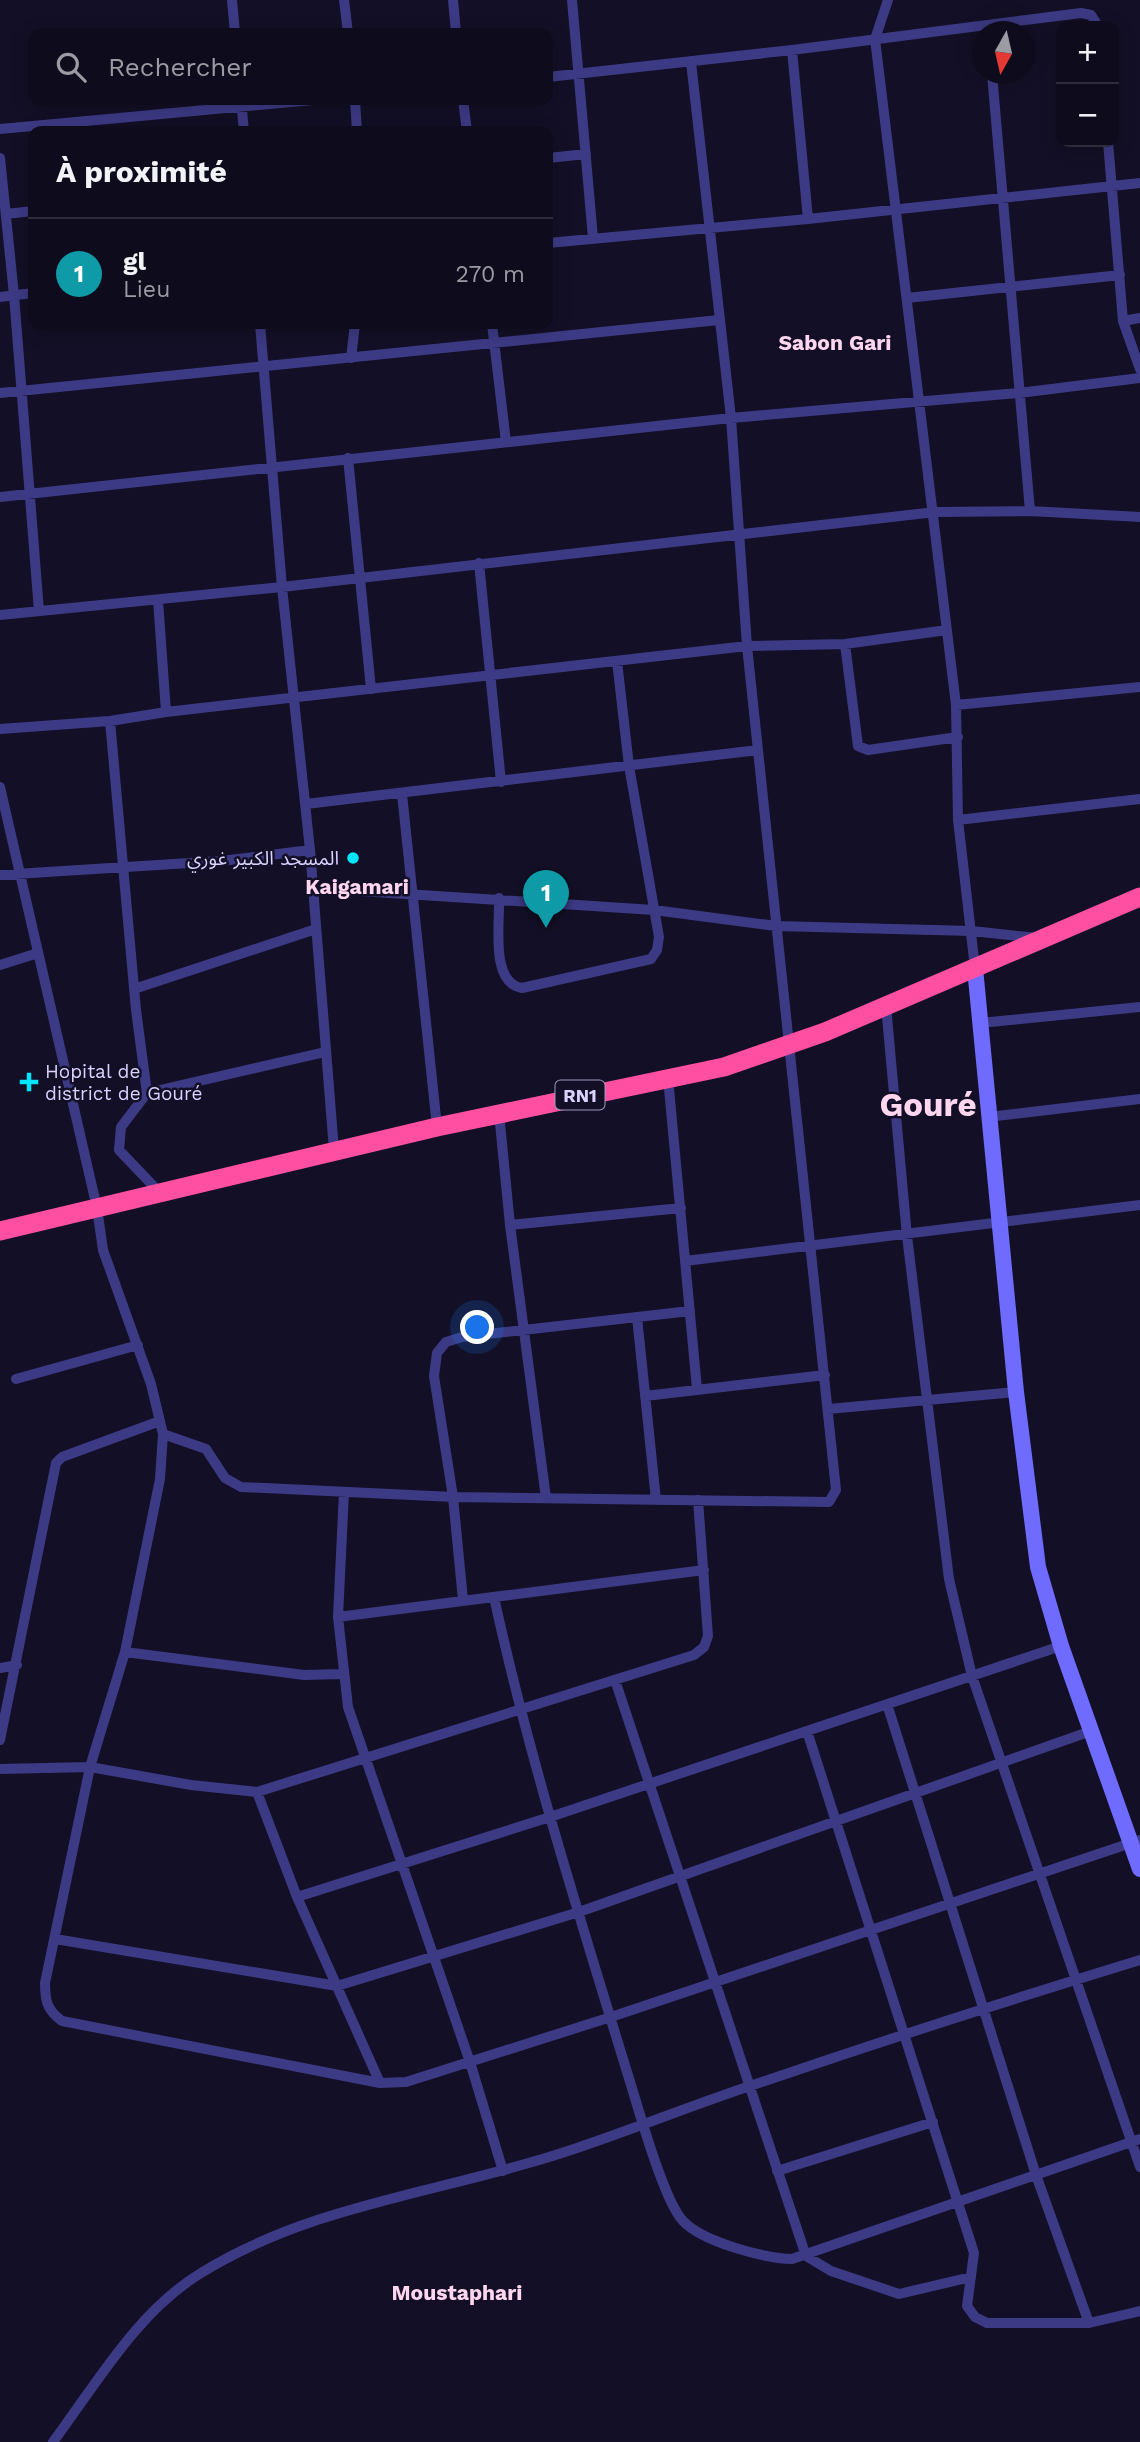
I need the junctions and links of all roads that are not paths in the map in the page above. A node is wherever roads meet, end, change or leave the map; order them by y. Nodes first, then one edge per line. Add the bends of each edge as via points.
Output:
1 (232, 0) edge
2 (344, 0) edge
3 (453, 0) edge
4 (572, 0) edge
5 (888, 0) edge
6 (1031, 21) edge
7 (1095, 21) edge
8 (235, 28) edge
9 (347, 28) edge
10 (456, 28) edge
11 (972, 30) edge
12 (875, 40) junction
13 (792, 50) junction
14 (691, 62) junction
15 (580, 74) junction
16 (553, 77) edge
17 (993, 84) edge
18 (222, 105) edge
19 (241, 105) edge
20 (355, 105) edge
21 (464, 105) edge
22 (243, 126) edge
23 (357, 126) edge
24 (466, 126) edge
25 (0, 129) edge
26 (1108, 147) edge
27 (586, 154) junction
28 (0, 158) edge
29 (553, 158) edge
30 (1140, 183) edge
31 (1112, 186) junction
32 (1003, 197) junction
33 (897, 210) junction
34 (28, 212) edge
35 (6, 214) junction
36 (808, 219) junction
37 (708, 227) junction
38 (593, 239) junction
39 (553, 243) edge
40 (1120, 275) junction
41 (1012, 286) junction
42 (28, 294) edge
43 (15, 295) junction
44 (0, 297) edge
45 (907, 298) junction
46 (1140, 318) edge
47 (719, 320) junction
48 (1123, 321) junction
49 (260, 329) edge
50 (354, 329) edge
51 (493, 329) edge
52 (495, 344) junction
53 (351, 358) junction
54 (264, 366) junction
55 (1140, 369) edge
56 (1140, 378) edge
57 (22, 391) junction
58 (0, 393) edge
59 (1019, 393) junction
60 (917, 402) junction
61 (731, 418) junction
62 (506, 442) junction
63 (348, 458) junction
64 (272, 467) junction
65 (30, 494) junction
66 (0, 497) edge
67 (1030, 511) junction
68 (934, 512) junction
69 (1140, 517) edge
70 (739, 535) junction
71 (479, 563) junction
72 (359, 578) junction
73 (282, 587) junction
74 (158, 600) junction
75 (39, 611) junction
76 (0, 615) edge
77 (947, 631) junction
78 (845, 645) junction
79 (747, 646) junction
80 (617, 661) junction
81 (489, 675) junction
82 (1140, 687) edge
83 (371, 689) junction
84 (294, 697) junction
85 (956, 705) junction
86 (166, 712) junction
87 (110, 721) junction
88 (0, 729) edge
89 (958, 737) junction
90 (758, 750) junction
91 (629, 766) junction
92 (502, 782) junction
93 (0, 787) edge
94 (402, 794) junction
95 (1140, 799) edge
96 (306, 804) junction
97 (958, 820) junction
98 (310, 850) junction
99 (124, 866) junction
100 (20, 873) junction
101 (0, 875) edge
102 (313, 888) junction
103 (411, 892) junction
104 (1140, 897) edge
105 (499, 898) junction
106 (654, 910) junction
107 (776, 926) junction
108 (316, 929) junction
109 (972, 931) junction
110 (1044, 939) junction
111 (38, 953) junction
112 (0, 965) edge
113 (975, 968) junction
114 (134, 989) junction
115 (886, 1006) junction
116 (1140, 1007) edge
117 (980, 1023) junction
118 (791, 1045) junction
119 (325, 1052) junction
120 (668, 1078) junction
121 (894, 1090) junction
122 (880, 1092) dead end
123 (147, 1093) junction
124 (1140, 1100) edge
125 (499, 1113) junction
126 (988, 1117) junction
127 (437, 1127) junction
128 (334, 1150) junction
129 (160, 1193) junction
130 (1140, 1205) edge
131 (97, 1208) junction
132 (681, 1208) junction
133 (999, 1222) junction
134 (510, 1225) junction
135 (0, 1231) edge
136 (906, 1236) junction
137 (812, 1246) junction
138 (685, 1261) junction
139 (690, 1311) junction
140 (637, 1317) junction
141 (524, 1330) junction
142 (138, 1345) junction
143 (825, 1376) junction
144 (16, 1379) dead end
145 (697, 1389) junction
146 (1016, 1392) junction
147 (645, 1396) junction
148 (925, 1398) junction
149 (828, 1409) junction
150 (160, 1421) junction
151 (163, 1434) junction
152 (344, 1492) junction
153 (453, 1497) junction
154 (546, 1499) junction
155 (656, 1500) junction
156 (698, 1500) junction
157 (704, 1570) junction
158 (494, 1597) junction
159 (463, 1601) junction
160 (338, 1617) junction
161 (1061, 1646) junction
162 (125, 1652) junction
163 (17, 1665) junction
164 (0, 1668) edge
165 (342, 1674) junction
166 (972, 1676) junction
167 (615, 1681) junction
168 (887, 1704) junction
169 (518, 1709) junction
170 (807, 1731) junction
171 (1091, 1731) junction
172 (0, 1740) edge
173 (365, 1758) junction
174 (1001, 1763) junction
175 (90, 1767) junction
176 (0, 1769) edge
177 (650, 1783) junction
178 (257, 1792) junction
179 (916, 1794) junction
180 (551, 1816) junction
181 (838, 1822) junction
182 (1135, 1842) edge
183 (402, 1864) junction
184 (1140, 1869) edge
185 (1041, 1875) junction
186 (679, 1877) junction
187 (297, 1897) junction
188 (950, 1905) junction
189 (579, 1912) junction
190 (873, 1931) junction
191 (55, 1939) junction
192 (434, 1957) junction
193 (1140, 1960) edge
194 (1076, 1980) junction
195 (714, 1983) junction
196 (337, 1986) junction
197 (982, 2010) junction
198 (611, 2017) junction
199 (905, 2034) junction
200 (470, 2062) junction
201 (380, 2083) junction
202 (747, 2086) junction
203 (933, 2122) junction
204 (643, 2123) junction
205 (1136, 2140) edge
206 (1140, 2167) edge
207 (503, 2171) junction
208 (777, 2171) junction
209 (1036, 2175) junction
210 (958, 2201) junction
211 (806, 2256) junction
212 (971, 2277) junction
213 (1140, 2311) edge
214 (1089, 2323) junction
215 (53, 2442) edge

1 - 8 street
2 - 9 street
3 - 10 street
4 - 15 street
5 - 12 street
6 - 7 street via 1081,13
11 - 12 street
12 - 13 street
12 - 33 street
13 - 14 street
13 - 36 street
14 - 15 street
14 - 37 street
15 - 16 street
15 - 27 street
17 - 32 street
18 - 25 street
19 - 22 street
20 - 23 street
21 - 24 street
26 - 31 street
27 - 29 street
27 - 38 street
28 - 35 street
30 - 31 street
31 - 32 street
31 - 40 street
32 - 33 street
32 - 41 street
33 - 36 street
33 - 45 street
34 - 35 street
35 - 43 street
36 - 37 street
37 - 38 street
37 - 47 street
38 - 39 street
40 - 41 street
40 - 48 street
41 - 45 street
41 - 59 street
42 - 43 street
43 - 44 street
43 - 57 street
45 - 60 street
46 - 48 street
47 - 52 street
47 - 61 street
48 - 55 street
49 - 54 street
50 - 53 street
51 - 52 street
52 - 53 street
52 - 62 street
53 - 54 street
54 - 57 street
54 - 64 street
56 - 59 street
57 - 58 street
57 - 65 street
59 - 60 street
59 - 67 street
60 - 61 street
60 - 68 street
61 - 62 street
61 - 70 street
62 - 63 street
63 - 64 street
63 - 72 street
64 - 65 street
64 - 73 street
65 - 66 street
65 - 75 street
67 - 68 street
67 - 69 street
68 - 70 street
68 - 77 street
70 - 71 street
70 - 79 street
71 - 72 street
71 - 81 street
72 - 73 street
72 - 83 street
73 - 74 street
73 - 84 street
74 - 75 street
74 - 86 street
75 - 76 street
77 - 78 street
77 - 85 street
78 - 79 street
78 - 89 street via 858,746 868,750
79 - 80 street
79 - 90 street
80 - 81 street
80 - 91 street
81 - 83 street
81 - 92 street
82 - 85 street
83 - 84 street
84 - 86 street
84 - 96 street
85 - 89 street
86 - 87 street
87 - 88 street
87 - 99 street
89 - 97 street
90 - 91 street
90 - 107 street
91 - 92 street
91 - 106 street
92 - 94 street
93 - 100 street
94 - 96 street
94 - 103 street
95 - 97 street
96 - 98 street
97 - 109 street
98 - 99 street
98 - 102 street
99 - 100 street
99 - 114 street
100 - 101 street
100 - 111 street
102 - 103 street
102 - 108 street
103 - 105 street
103 - 127 street
104 - 110 highway, RN1
105 - 106 street
105 - 106 street via 501,967 506,981 522,988 651,959 659,937
106 - 107 street
107 - 109 street
107 - 118 street
108 - 114 street
108 - 119 street
109 - 110 street
109 - 113 street
110 - 113 highway, RN1
111 - 112 street
111 - 131 street
113 - 115 highway, RN1
113 - 117 main road
114 - 123 street
115 - 118 highway, RN1
115 - 121 street
116 - 117 street
117 - 126 main road
118 - 120 highway, RN1 via 724,1067
118 - 137 street
119 - 123 street
119 - 128 street
120 - 125 highway, RN1
120 - 132 street
121 - 122 street
121 - 136 street
123 - 129 street via 121,1127 119,1150
124 - 126 street
125 - 127 highway, RN1
125 - 134 street
126 - 133 main road
127 - 128 highway, RN1
128 - 129 highway, RN1
129 - 131 highway, RN1
130 - 133 street
131 - 135 highway, RN1
131 - 142 street via 114,1287
132 - 134 street
132 - 138 street
133 - 136 street
133 - 146 main road
134 - 141 street
136 - 137 street
136 - 148 street
137 - 138 street
137 - 143 street
138 - 139 street
139 - 140 street
139 - 145 street
140 - 141 street
140 - 147 street
141 - 153 street via 462,1337 446,1342 437,1353 434,1376
141 - 154 street
142 - 144 street
142 - 150 street
143 - 145 street
143 - 149 street
145 - 147 street
146 - 148 street
146 - 161 main road via 1038,1567
147 - 155 street
148 - 149 street
148 - 166 street via 949,1579
149 - 156 street via 836,1490 829,1502
150 - 151 street
150 - 163 street via 62,1457 56,1464
151 - 152 street via 206,1449 232,1484
151 - 162 street via 153,1523
152 - 153 street
152 - 160 street
153 - 154 street
153 - 159 street
154 - 155 street
155 - 156 street
156 - 157 street
157 - 158 street
157 - 167 street via 708,1636 704,1647 694,1655
158 - 159 street
158 - 169 street
159 - 160 street
160 - 165 street
161 - 166 street
161 - 171 main road
162 - 165 street via 304,1675
162 - 175 street
163 - 164 street
163 - 172 street
165 - 173 street
166 - 168 street
166 - 174 street
167 - 169 street
167 - 177 street
168 - 170 street
168 - 179 street
169 - 173 street
169 - 180 street
170 - 177 street
170 - 181 street
171 - 174 street
171 - 182 main road
173 - 178 street
173 - 183 street
174 - 179 street
174 - 185 street
175 - 176 street
175 - 178 street
175 - 191 street
177 - 180 street
177 - 186 street
178 - 187 street
179 - 181 street
179 - 188 street
180 - 183 street
180 - 189 street
181 - 186 street
181 - 190 street
182 - 184 main road
182 - 185 street
183 - 187 street
183 - 192 street
185 - 188 street
185 - 194 street
186 - 189 street
186 - 195 street
187 - 196 street
188 - 190 street
188 - 197 street
189 - 192 street
189 - 198 street
190 - 195 street
190 - 199 street
191 - 196 street
191 - 201 street via 45,2001 61,2021
192 - 196 street
192 - 200 street
193 - 194 street
194 - 197 street
194 - 205 street
195 - 198 street
195 - 202 street
196 - 201 street
197 - 199 street
197 - 209 street
198 - 200 street
198 - 204 street
199 - 202 street
199 - 203 street
200 - 201 street via 406,2082
200 - 207 street
202 - 204 street
202 - 208 street
203 - 208 street
203 - 210 street
204 - 207 street
204 - 211 street via 673,2207 683,2221 741,2249 776,2258
205 - 206 street
205 - 209 street
207 - 215 street via 355,2206 266,2239 200,2273 154,2308
208 - 211 street
209 - 210 street
209 - 214 street
210 - 211 street
210 - 212 street via 974,2253
211 - 212 street via 831,2271 899,2294
212 - 214 street via 967,2306 987,2323
213 - 214 street

